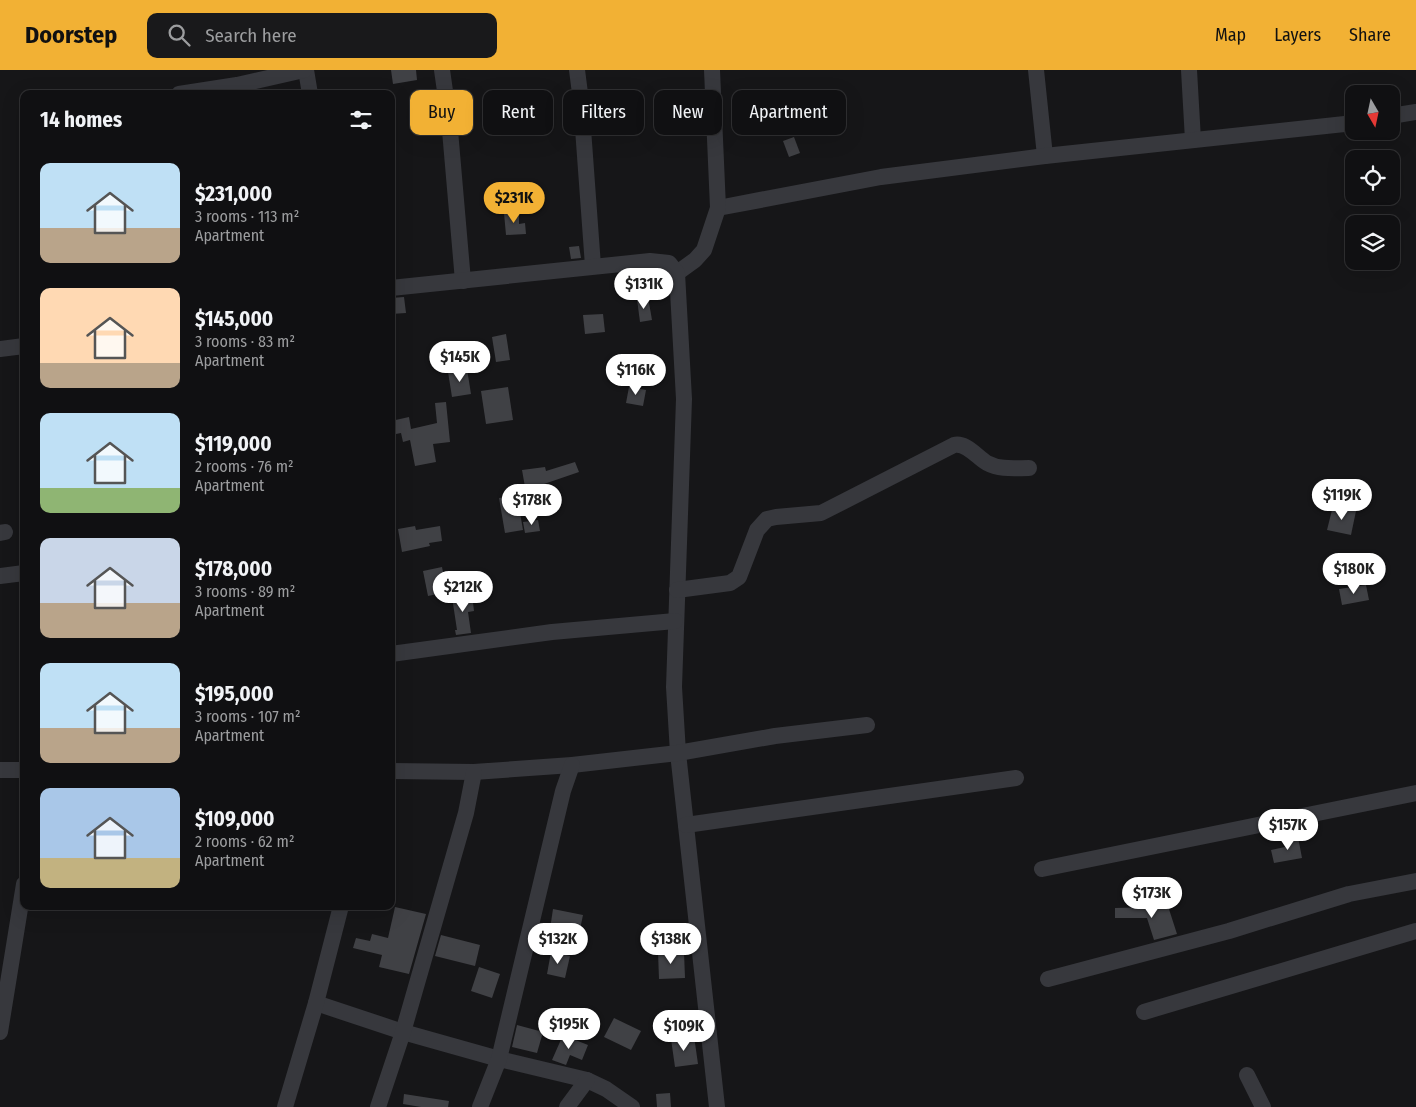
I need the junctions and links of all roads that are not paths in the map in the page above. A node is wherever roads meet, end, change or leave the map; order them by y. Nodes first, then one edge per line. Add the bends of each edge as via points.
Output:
1 (305, 70) edge
2 (442, 70) edge
3 (577, 70) edge
4 (712, 70) edge
5 (1036, 70) edge
6 (1189, 70) edge
7 (205, 90) edge
8 (309, 90) edge
9 (1416, 112) edge
10 (1400, 115) edge
11 (1345, 124) edge
12 (1193, 140) junction
13 (1045, 156) junction
14 (718, 208) junction
15 (593, 266) junction
16 (677, 273) junction
17 (463, 280) junction
18 (395, 288) edge
19 (20, 346) edge
20 (0, 349) edge
21 (1030, 468) dead end
22 (20, 574) edge
23 (0, 576) edge
24 (677, 590) junction
25 (675, 621) junction
26 (395, 653) edge
27 (867, 725) dead end
28 (678, 754) junction
29 (572, 765) junction
30 (0, 770) edge
31 (20, 770) edge
32 (395, 771) edge
33 (474, 772) junction
34 (1016, 778) dead end
35 (1416, 793) edge
36 (686, 825) junction
37 (1042, 868) dead end
38 (1416, 881) edge
39 (20, 909) edge
40 (340, 910) edge
41 (1416, 931) edge
42 (1048, 979) dead end
43 (316, 1002) junction
44 (1144, 1012) dead end
45 (0, 1032) edge
46 (403, 1032) junction
47 (499, 1059) junction
48 (1247, 1075) dead end
49 (587, 1080) junction
50 (285, 1107) edge
51 (378, 1107) edge
52 (480, 1107) edge
53 (567, 1107) edge
54 (632, 1107) edge
55 (717, 1107) edge
56 (1263, 1107) edge

1 - 7 street
1 - 8 street
2 - 17 street
3 - 15 street
4 - 14 street
5 - 13 street
6 - 12 street
9 - 10 street
11 - 12 street
12 - 13 street
13 - 14 street via 881,177
14 - 16 street via 704,250
15 - 16 street via 650,261 669,263
15 - 17 street
16 - 24 street via 684,399
17 - 18 street
19 - 20 street
21 - 24 street via 1002,468 988,464 964,446 954,445 822,513 767,519 757,530 739,577 730,583
22 - 23 street
24 - 25 street
25 - 26 street via 552,632
25 - 28 street
27 - 28 street via 775,736
28 - 29 street
28 - 36 street
29 - 33 street
29 - 47 street via 563,790
30 - 31 street
32 - 33 street
33 - 46 street via 466,814
34 - 36 street
35 - 37 street
36 - 55 street
38 - 42 street via 1349,894 1229,931
39 - 45 street
40 - 43 street
41 - 44 street
43 - 46 street
43 - 50 street
46 - 47 street
46 - 51 street
47 - 49 street
47 - 52 street
48 - 56 street
49 - 53 street
49 - 54 street

